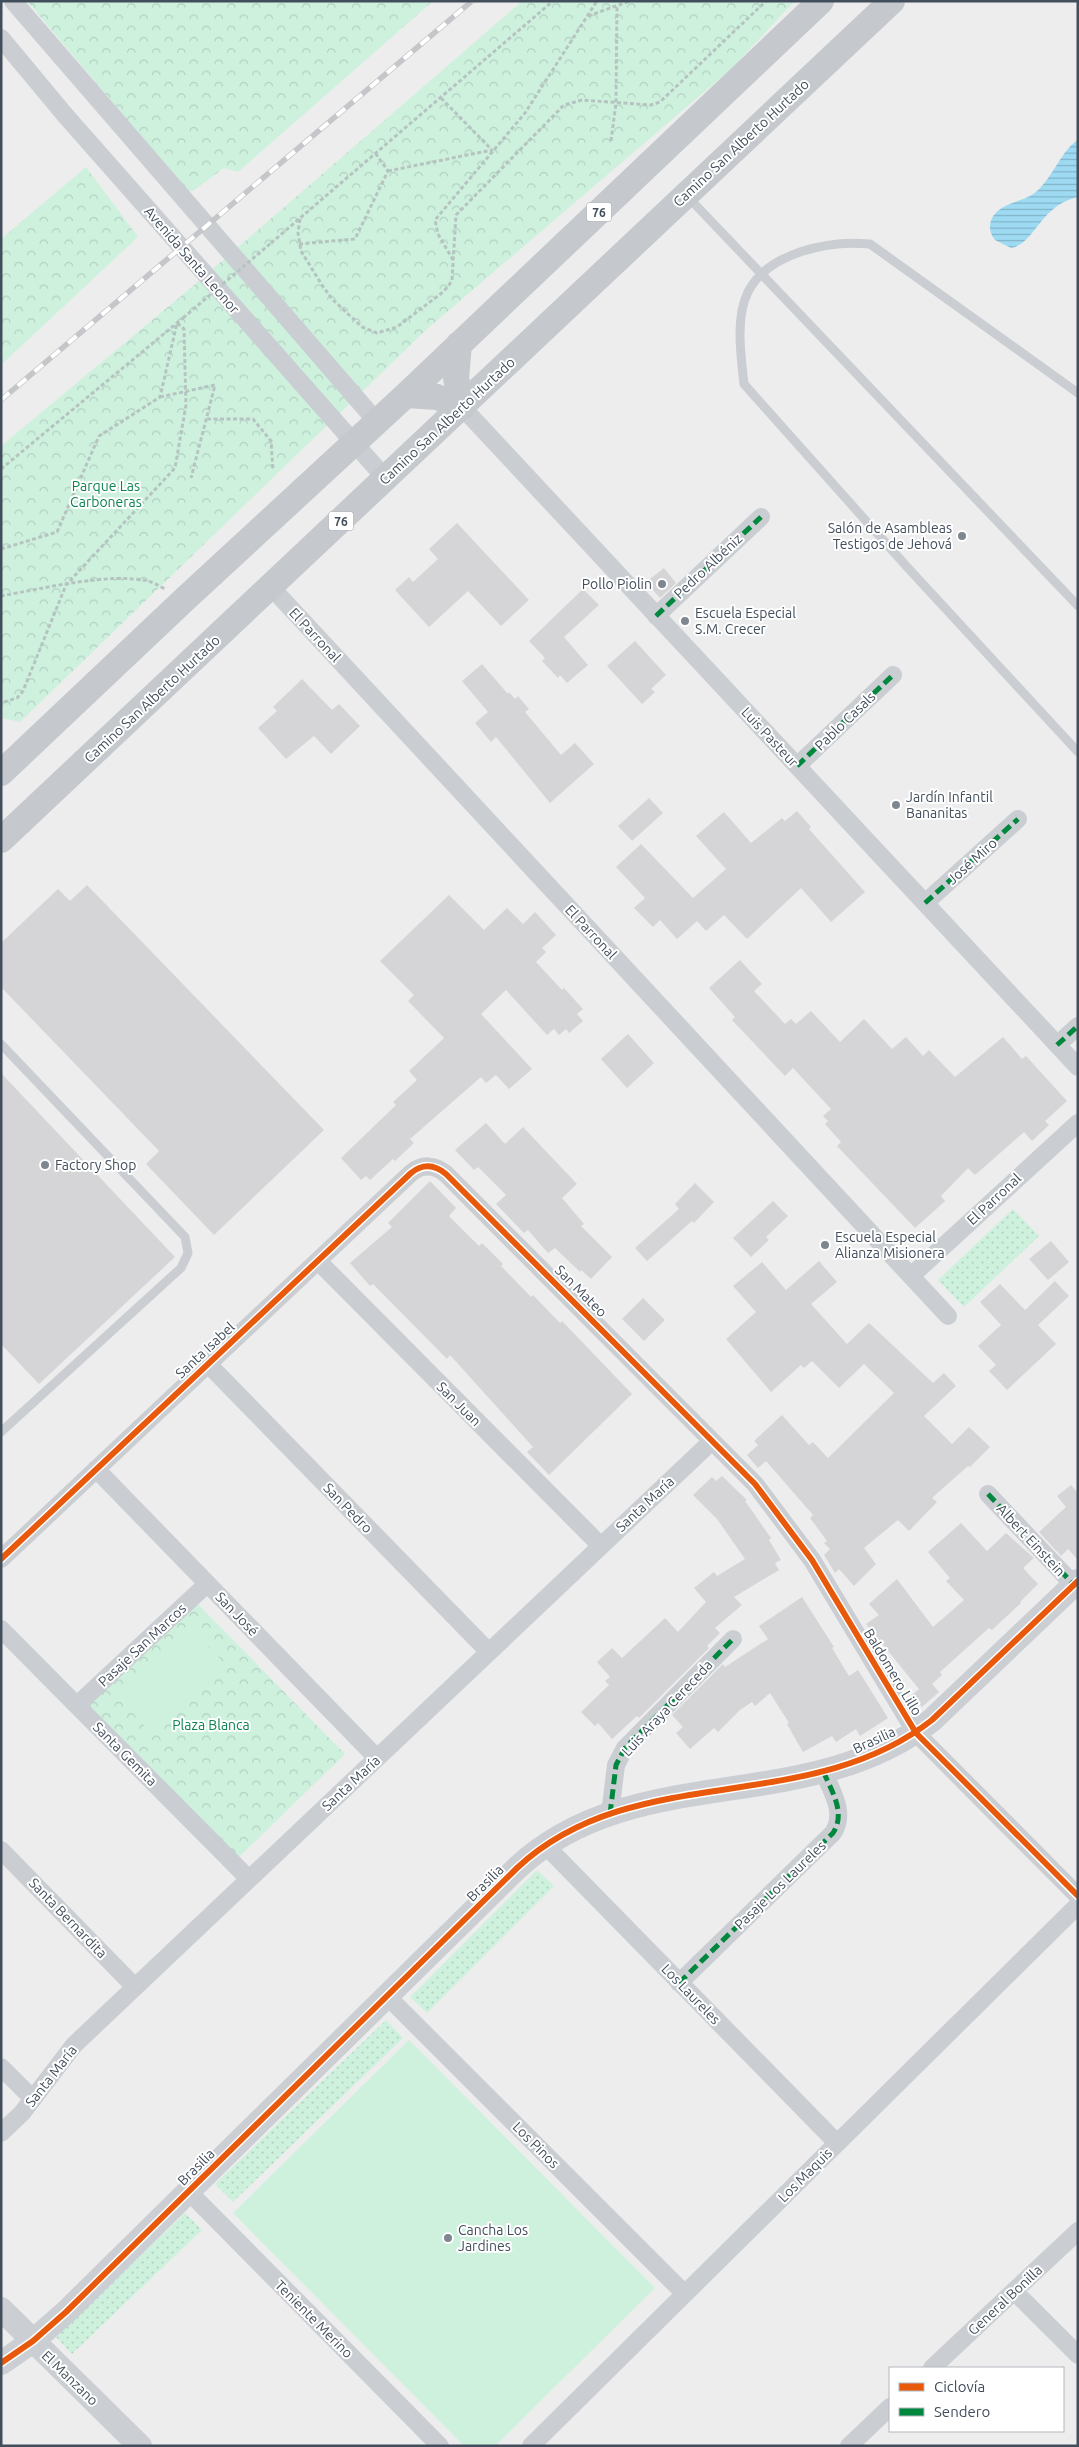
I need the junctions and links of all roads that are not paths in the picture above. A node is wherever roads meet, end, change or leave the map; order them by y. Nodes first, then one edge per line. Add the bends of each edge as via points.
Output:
1 (13, 1) edge
2 (821, 1) edge
3 (892, 1) edge
4 (1, 38) edge
5 (686, 195) junction
6 (763, 274) junction
7 (459, 344) junction
8 (1078, 393) edge
9 (406, 396) junction
10 (462, 407) junction
11 (377, 422) junction
12 (354, 443) junction
13 (386, 479) junction
14 (760, 517) dead end
15 (271, 587) junction
16 (1078, 606) edge
17 (656, 616) junction
18 (893, 675) dead end
19 (1078, 752) edge
20 (797, 766) junction
21 (1, 773) edge
22 (1018, 818) dead end
23 (1, 840) edge
24 (925, 903) junction
25 (1078, 1026) edge
26 (1, 1044) edge
27 (1057, 1045) junction
28 (1078, 1067) edge
29 (1078, 1123) edge
30 (428, 1166) joint
31 (318, 1261) junction
32 (910, 1276) junction
33 (948, 1316) dead end
34 (208, 1364) junction
35 (1, 1432) edge
36 (712, 1441) junction
37 (96, 1469) junction
38 (988, 1494) dead end
39 (600, 1546) junction
40 (1, 1558) edge
41 (1076, 1583) edge
42 (207, 1584) junction
43 (1, 1629) edge
44 (733, 1640) dead end
45 (489, 1652) junction
46 (77, 1705) junction
47 (916, 1733) junction
48 (377, 1758) junction
49 (824, 1773) junction
50 (610, 1814) junction
51 (545, 1845) junction
52 (1, 1850) edge
53 (249, 1879) junction
54 (1078, 1896) edge
55 (1078, 1905) edge
56 (679, 1983) junction
57 (135, 1987) junction
58 (387, 1996) junction
59 (1, 2067) edge
60 (33, 2099) junction
61 (1, 2133) edge
62 (837, 2143) junction
63 (189, 2192) junction
64 (1078, 2231) edge
65 (1014, 2291) junction
66 (684, 2294) junction
67 (1, 2309) edge
68 (33, 2341) junction
69 (1078, 2355) edge
70 (1, 2363) edge
71 (933, 2367) edge
72 (889, 2408) edge
73 (140, 2446) edge
74 (440, 2446) edge
75 (531, 2446) edge
76 (849, 2446) edge

1 - 11 street
2 - 7 main road, 76
3 - 5 main road, Camino San Alberto Hurtado / 76
4 - 12 street, Avenida Santa Leonor
5 - 6 lane
5 - 10 main road, Camino San Alberto Hurtado / 76
6 - 8 lane via 776,262 796,253 835,244 870,244
6 - 16 lane
6 - 19 lane via 748,292 742,316 744,384
7 - 9 main road, 76
7 - 10 main road via 456,378
9 - 10 main road via 437,397
9 - 11 main road, 76
10 - 13 main road, Camino San Alberto Hurtado / 76
10 - 17 street, Luis Pasteur
11 - 12 main road, 76
12 - 13 street, Avenida Santa Leonor
12 - 21 main road, 76
13 - 15 main road, Camino San Alberto Hurtado / 76
14 - 17 street, Pedro Albéniz
15 - 23 main road, Camino San Alberto Hurtado / 76
15 - 32 street, El Parronal
17 - 20 street, Luis Pasteur
18 - 20 street, Pablo Casals
20 - 24 street, Luis Pasteur
22 - 24 street, José Miro
24 - 27 street, Luis Pasteur
25 - 27 street
26 - 35 lane via 185,1237 188,1253 182,1268
27 - 28 street, Luis Pasteur
29 - 32 street, El Parronal
30 - 31 street, Santa Isabel via 411,1173
30 - 36 street, San Mateo via 446,1174
31 - 34 street, Santa Isabel
31 - 39 street, San Juan
32 - 33 street, El Parronal
34 - 37 street, Santa Isabel
34 - 45 street, San Pedro
36 - 39 street, Santa María
36 - 47 street, Baldomero Lillo via 754,1484 793,1532
37 - 40 street, Santa Isabel
37 - 42 street, San José
38 - 41 street, Albert Einstein
39 - 45 street, Santa María
41 - 47 street, Brasilia
42 - 46 street, Pasaje San Marcos
42 - 48 street, San José
43 - 46 street, Santa Gemita
44 - 50 street, Luis Araya Cereceda via 625,1748 616,1765
45 - 48 street, Santa María
46 - 53 street, Santa Gemita
47 - 49 street, Brasilia via 882,1752
47 - 54 street, Baldomero Lillo
48 - 53 street, Santa María
49 - 50 street, Brasilia via 670,1798
49 - 56 street, Pasaje Los Laureles via 839,1814 833,1833
50 - 51 street, Brasilia via 574,1828
51 - 56 street, Los Laureles
51 - 58 street, Brasilia via 517,1868
52 - 57 street, Santa Bernardita
53 - 57 street, Santa María
55 - 62 street, Los Maquis
56 - 62 street, Los Laureles
57 - 60 street, Santa María via 65,2055
58 - 63 street, Brasilia
58 - 66 street, Los Pinos
59 - 60 street
60 - 61 street, Santa María
62 - 66 street, Los Maquis
63 - 68 street, Brasilia
63 - 74 street, Teniente Merino
64 - 65 street, General Bonilla
65 - 69 street
65 - 71 street, General Bonilla
66 - 75 street, Los Maquis
67 - 68 street, El Manzano
68 - 70 street, Brasilia
68 - 73 street, El Manzano
72 - 76 street

